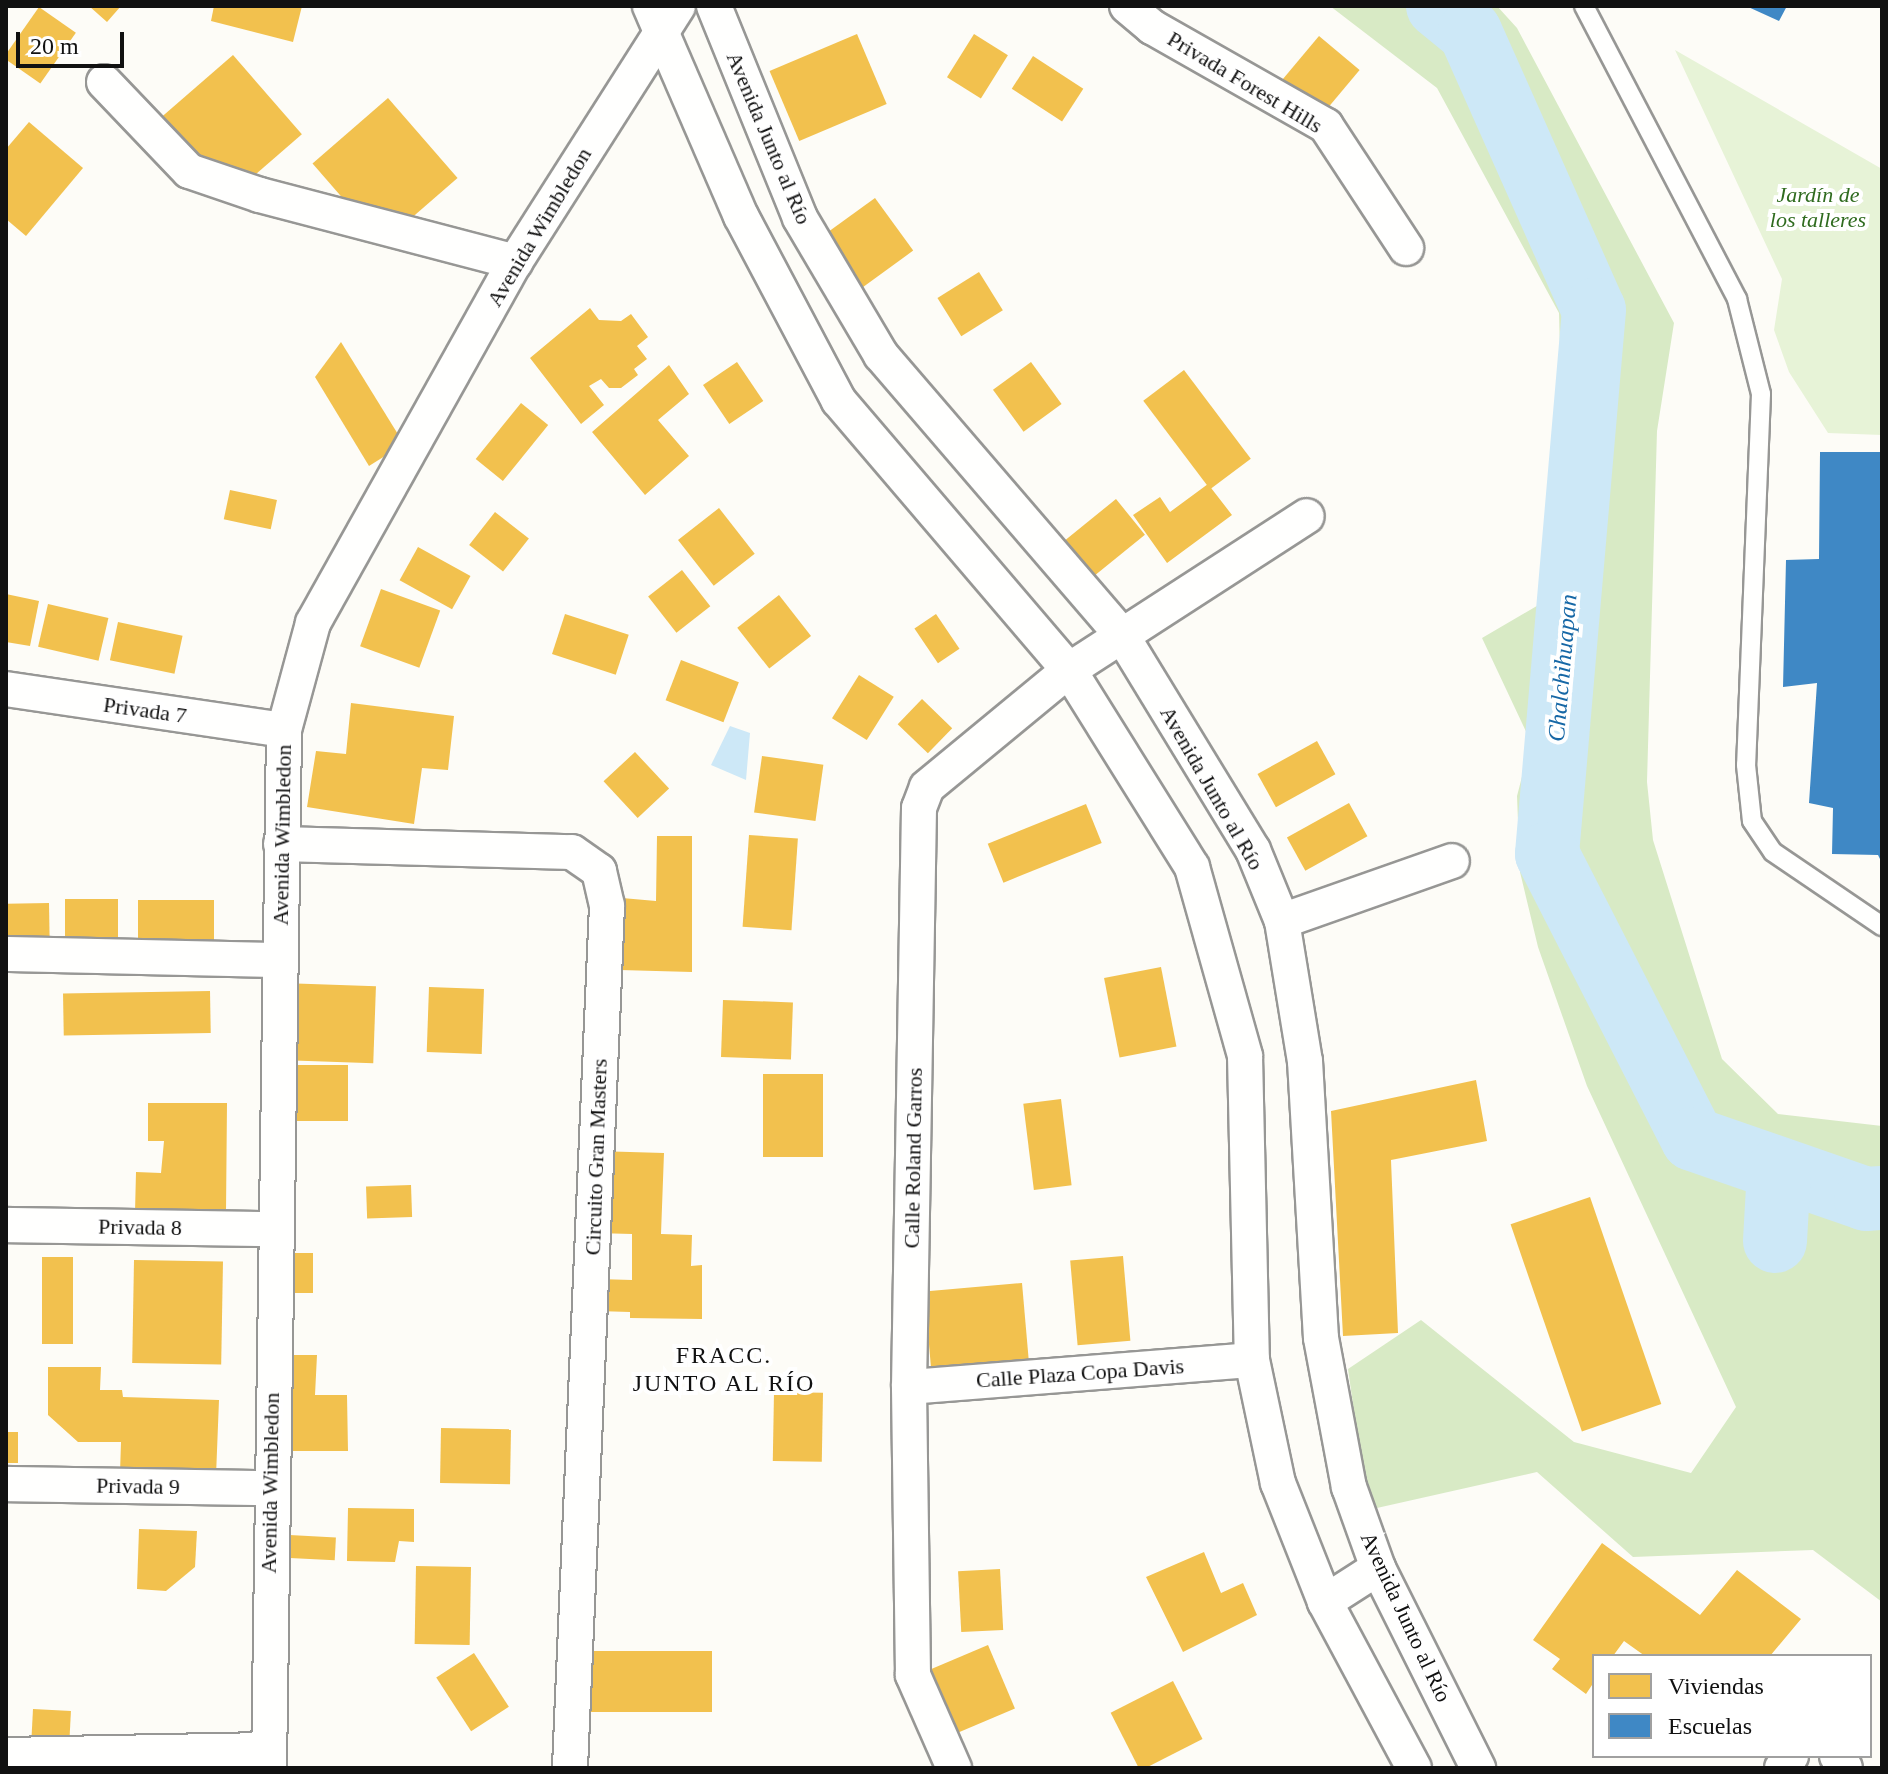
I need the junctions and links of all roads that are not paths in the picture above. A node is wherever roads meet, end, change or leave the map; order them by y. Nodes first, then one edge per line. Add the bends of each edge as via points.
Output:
1 (714, 6) edge
2 (1127, 6) edge
3 (1584, 6) edge
4 (662, 15) edge
5 (104, 82) dead end
6 (1406, 248) dead end
7 (515, 262) junction
8 (1307, 516) dead end
9 (1121, 634) junction
10 (1069, 670) junction
11 (6, 689) edge
12 (284, 730) junction
13 (281, 844) junction
14 (1452, 861) dead end
15 (1282, 921) junction
16 (1882, 926) edge
17 (6, 954) edge
18 (279, 960) junction
19 (6, 1225) edge
20 (274, 1229) junction
21 (1252, 1360) junction
22 (909, 1387) junction
23 (6, 1484) edge
24 (269, 1488) junction
25 (1378, 1568) junction
26 (1325, 1602) junction
27 (6, 1755) edge
28 (269, 1759) edge
29 (570, 1768) edge
30 (954, 1768) edge
31 (1414, 1768) edge
32 (1478, 1768) edge

1 - 9 street, Avenida Junto al Río via 800,218 881,355
2 - 6 street, Privada Forest Hills via 1152,27 1326,126
3 - 16 lane via 1737,299 1761,394 1746,765 1752,821 1773,852
4 - 7 street, Avenida Wimbledon
4 - 10 street via 741,216 839,401
5 - 7 street via 189,171 260,195
7 - 12 street, Avenida Wimbledon via 313,623
8 - 9 street, Calle Roland Garros
9 - 10 street, Calle Roland Garros
9 - 15 street, Avenida Junto al Río via 1253,850
10 - 21 street via 1192,867 1245,1056
10 - 22 street, Calle Roland Garros via 927,787 919,808
11 - 12 street, Privada 7
12 - 13 street, Avenida Wimbledon
13 - 18 street, Avenida Wimbledon
13 - 29 street, Circuito Gran Masters via 572,852 599,871 607,906
14 - 15 street
15 - 25 street, Avenida Junto al Río via 1305,1061 1321,1338 1349,1487
17 - 18 street
18 - 20 street, Avenida Wimbledon
19 - 20 street, Privada 8
20 - 24 street, Avenida Wimbledon
21 - 22 street, Calle Plaza Copa Davis
21 - 26 street via 1278,1483
22 - 30 street, Calle Roland Garros via 913,1675
23 - 24 street, Privada 9
24 - 28 street, Avenida Wimbledon
25 - 26 street
25 - 32 street, Avenida Junto al Río
26 - 31 street
27 - 28 street

